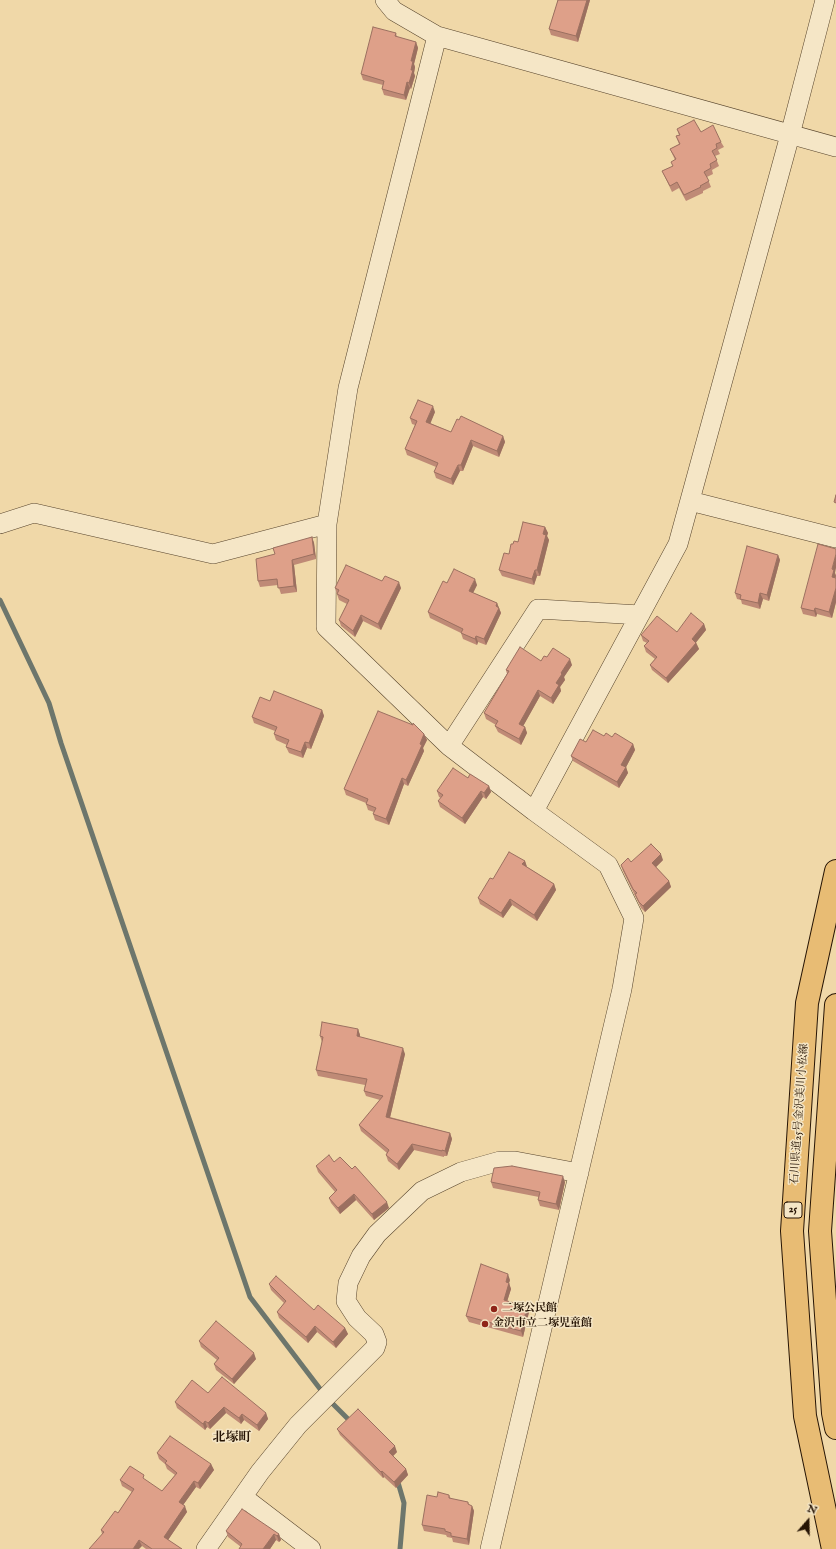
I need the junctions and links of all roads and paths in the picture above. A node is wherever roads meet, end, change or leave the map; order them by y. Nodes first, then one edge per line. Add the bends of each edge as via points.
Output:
1 (385, 0) edge
2 (825, 0) edge
3 (437, 36) junction
4 (790, 135) junction
5 (836, 147) edge
6 (690, 501) junction
7 (0, 524) edge
8 (327, 524) junction
9 (836, 538) edge
10 (640, 615) junction
11 (449, 746) junction
12 (534, 811) junction
13 (836, 871) edge
14 (836, 1004) edge
15 (579, 1173) junction
16 (836, 1428) edge
17 (243, 1497) junction
18 (206, 1549) edge
19 (311, 1549) edge
20 (490, 1549) edge
21 (833, 1549) edge

1 - 3 street via 394,11
2 - 4 street
3 - 4 street
3 - 8 street via 348,388
4 - 5 street
4 - 6 street
6 - 9 street
6 - 10 street via 678,544
7 - 8 street via 34,514 213,554
8 - 11 street via 326,627
10 - 11 street via 538,609
10 - 12 street
11 - 12 street
12 - 15 street via 608,865 634,918 622,989
13 - 21 main road, 石川県道25号金沢美川小松線 / 25 via 807,1003 792,1231 805,1416
14 - 16 main road via 820,1231
15 - 17 street via 515,1161 500,1161 461,1172 422,1191 377,1234 361,1256 348,1283 346,1302 357,1318 374,1334 377,1342 375,1348 298,1425
15 - 20 street
17 - 18 street
17 - 19 street

